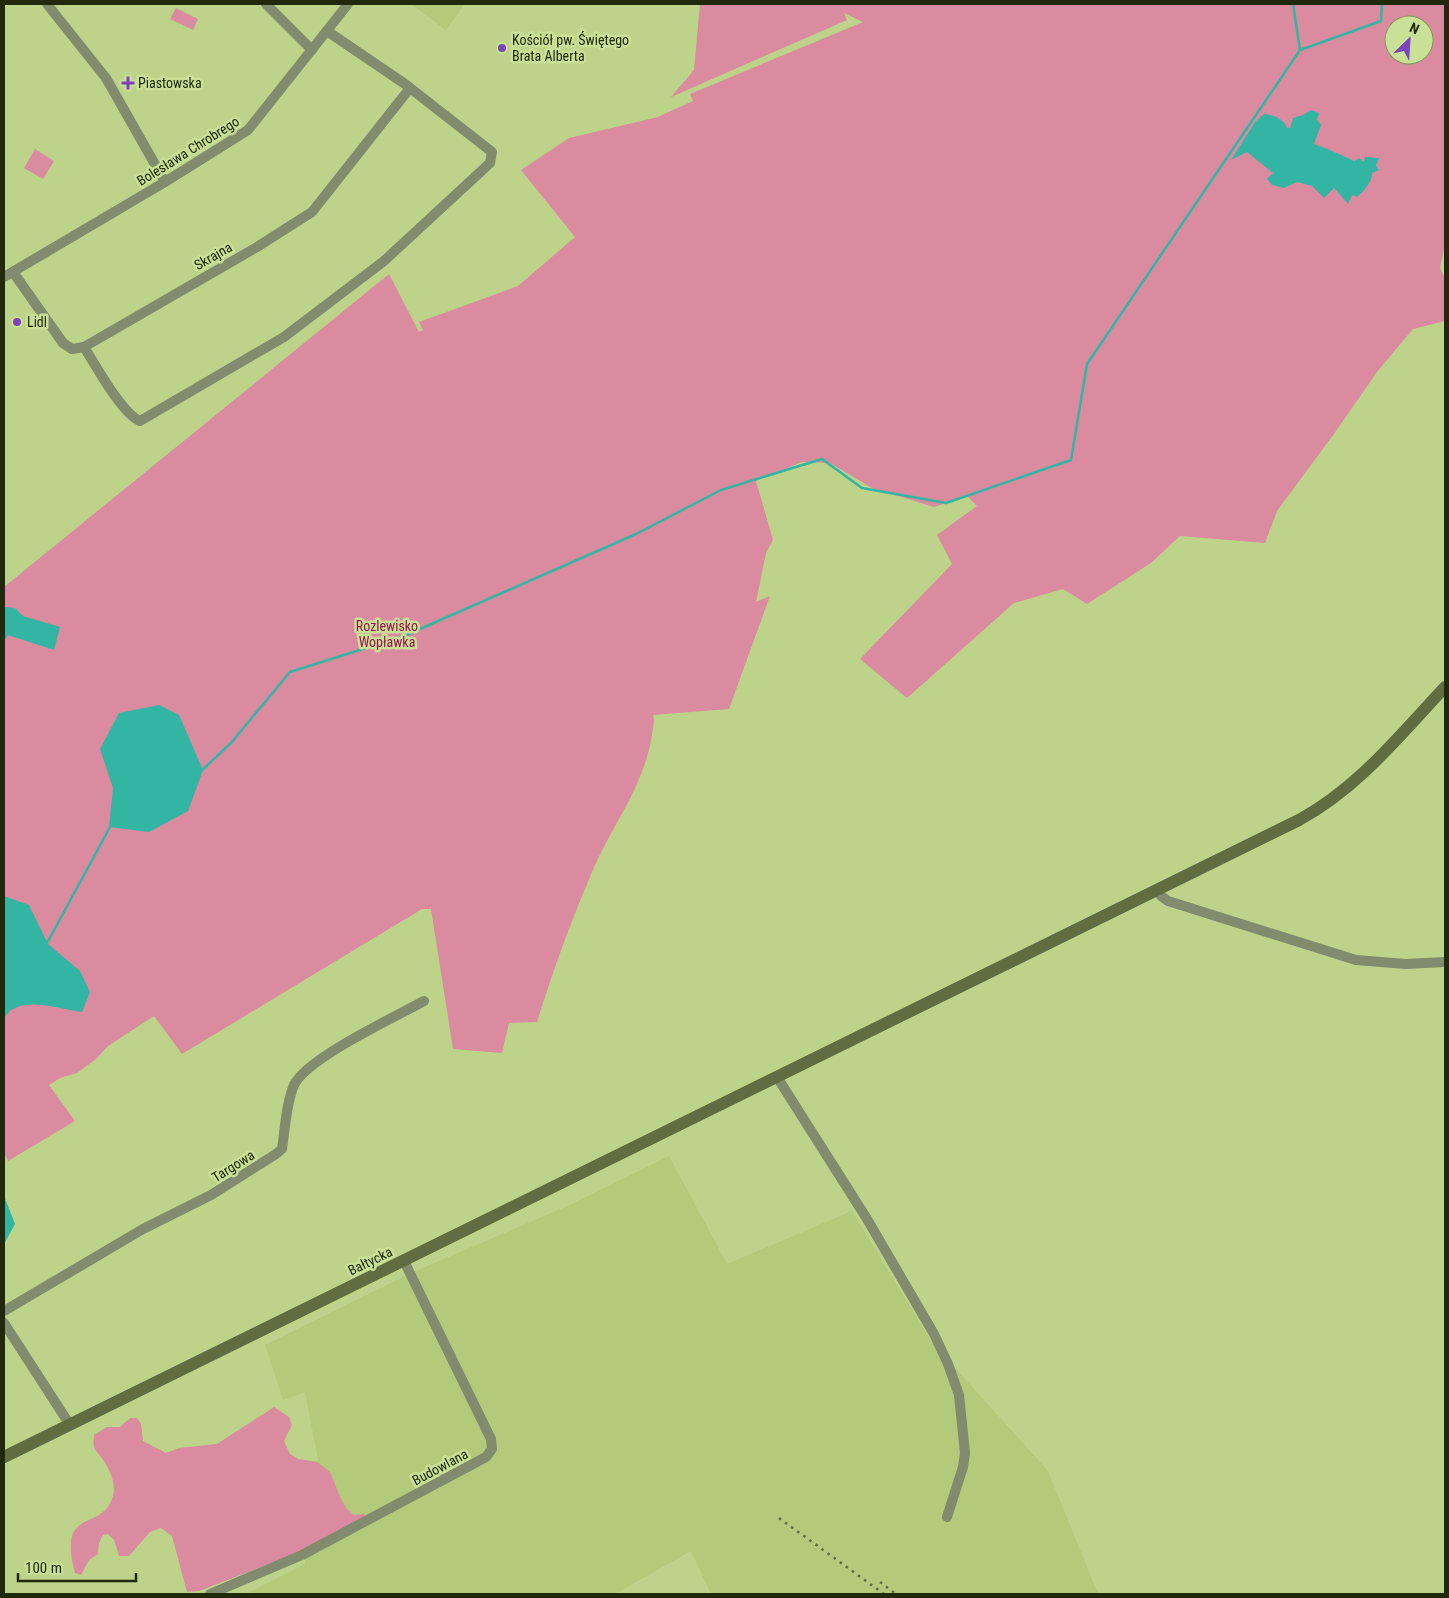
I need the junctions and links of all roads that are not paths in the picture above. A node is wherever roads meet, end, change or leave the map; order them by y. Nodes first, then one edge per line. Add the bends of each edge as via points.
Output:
1 (47, 4) edge
2 (266, 4) edge
3 (348, 4) edge
4 (327, 30) junction
5 (312, 50) junction
6 (410, 88) junction
7 (165, 182) junction
8 (8, 275) edge
9 (84, 347) junction
10 (1445, 687) edge
11 (1158, 890) junction
12 (1445, 962) edge
13 (424, 1001) dead end
14 (777, 1077) junction
15 (404, 1261) junction
16 (4, 1311) edge
17 (4, 1323) edge
18 (70, 1425) junction
19 (4, 1457) edge
20 (947, 1517) dead end
21 (210, 1594) edge

1 - 7 street via 106,78
2 - 5 street
3 - 4 street, Bolesława Chrobrego
4 - 5 street, Bolesława Chrobrego
4 - 6 street
5 - 7 street, Bolesława Chrobrego via 248,130
6 - 9 street, Skrajna via 312,212 258,247
6 - 9 street via 492,152 490,163 384,261 284,337 140,421 133,418 120,402
7 - 8 street, Bolesława Chrobrego
8 - 9 street via 63,343 72,349
10 - 11 main road, Bałtycka via 1376,762 1330,801 1299,820
11 - 12 street via 1168,901 1333,954 1381,963
11 - 14 main road, Bałtycka
13 - 16 street, Targowa via 320,1058 304,1071 294,1086 282,1149 276,1154 211,1196 143,1229
14 - 15 main road, Bałtycka
14 - 20 street via 867,1219 948,1364 959,1396 964,1454
15 - 18 main road, Bałtycka
15 - 21 street, Budowlana via 479,1412 492,1449 486,1457 302,1555
17 - 18 street
18 - 19 main road, Bałtycka

